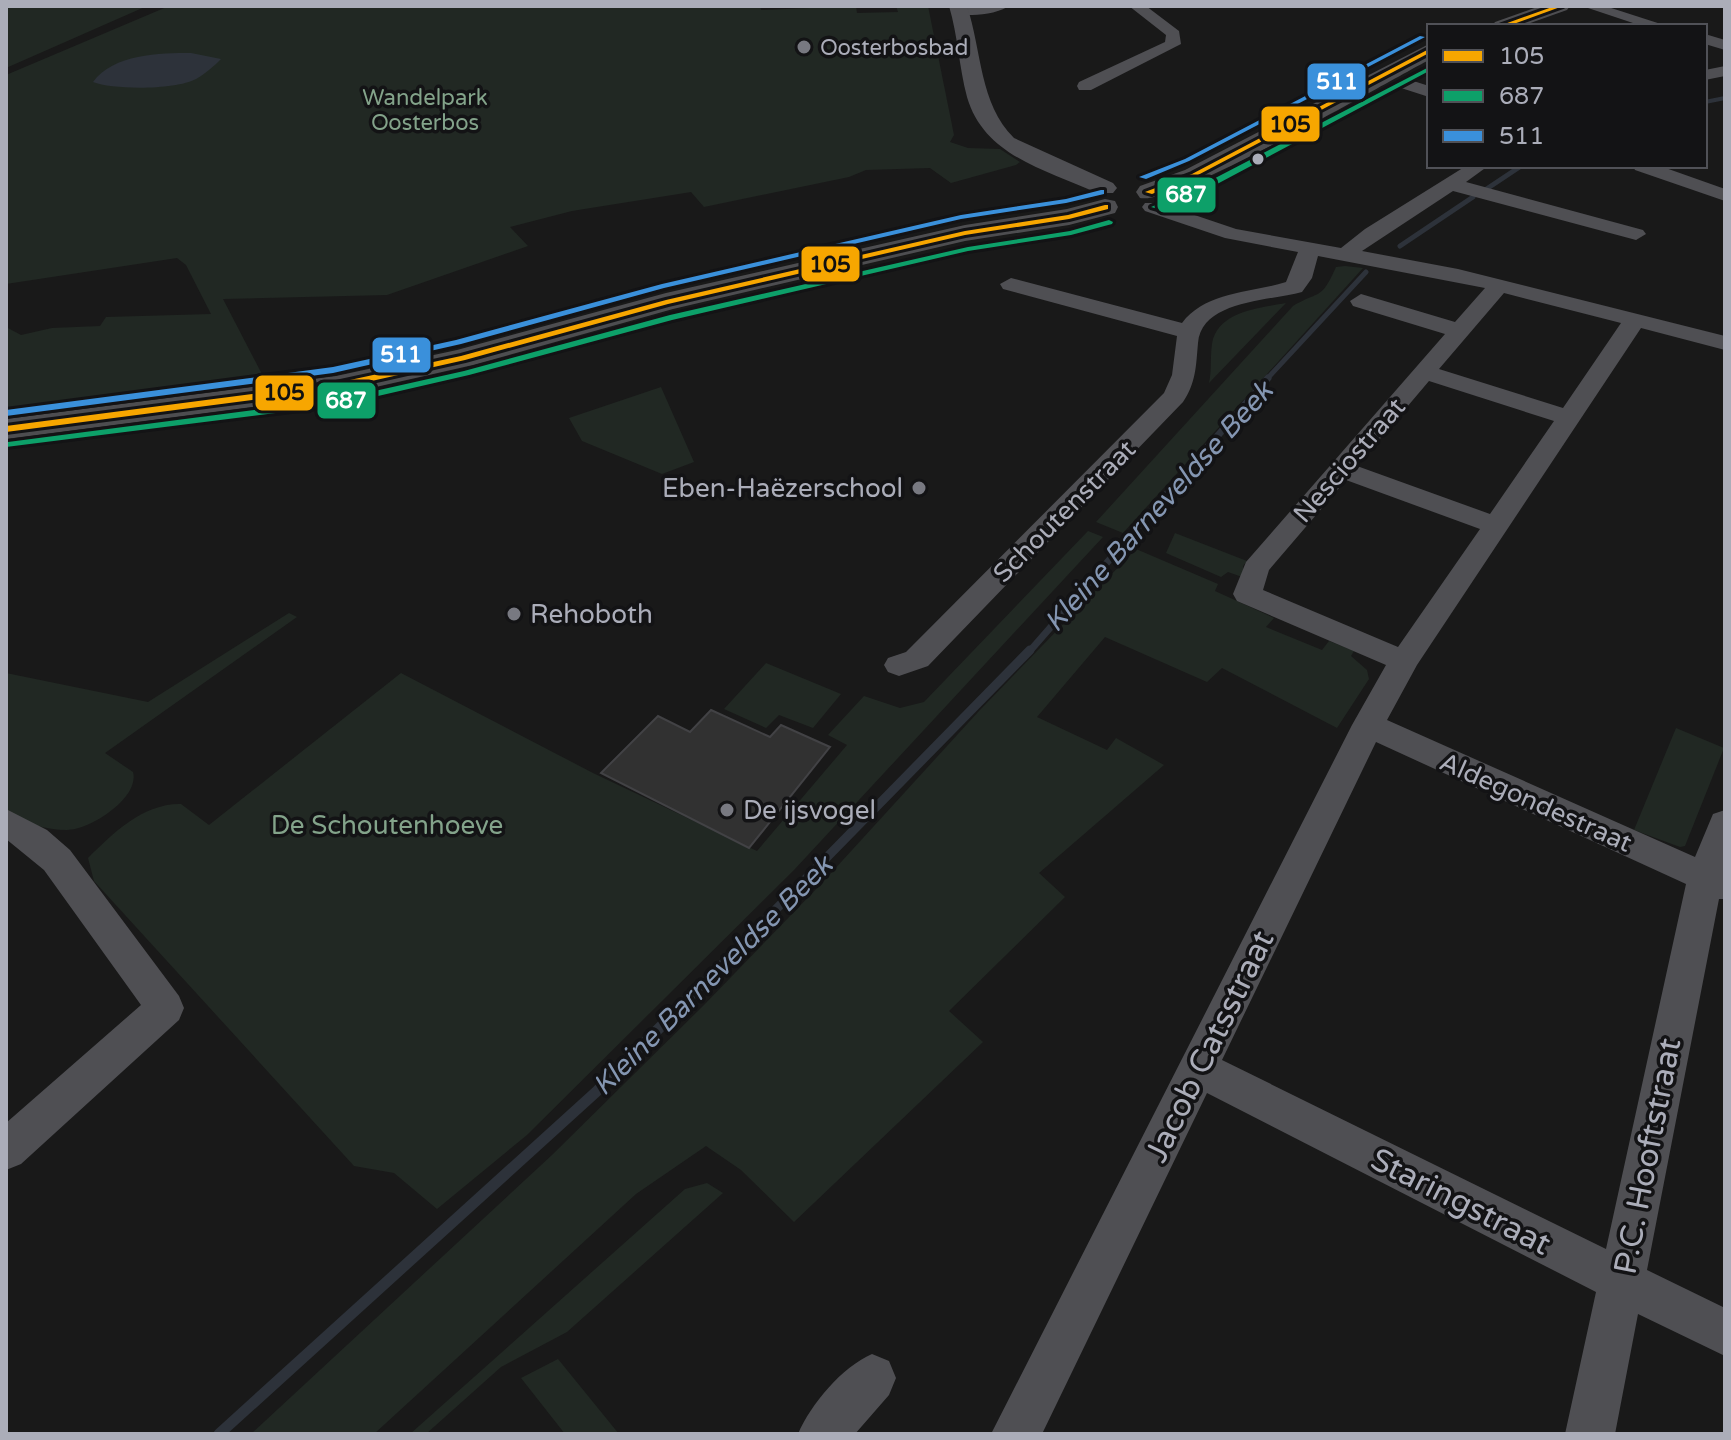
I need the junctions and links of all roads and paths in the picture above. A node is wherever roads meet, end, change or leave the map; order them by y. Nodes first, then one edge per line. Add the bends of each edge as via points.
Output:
1 (1002, 6) edge
2 (1136, 6) edge
3 (1560, 6) edge
4 (1589, 6) edge
5 (960, 9) edge
6 (1508, 24) edge
7 (1652, 24) edge
8 (1427, 52) edge
9 (1404, 83) dead end
10 (1085, 86) dead end
11 (1427, 91) edge
12 (1476, 168) edge
13 (1648, 168) edge
14 (1450, 184) junction
15 (1725, 195) edge
16 (1105, 198) junction
17 (1150, 199) junction
18 (1636, 234) dead end
19 (1310, 248) junction
20 (1347, 253) junction
21 (1011, 284) dead end
22 (1499, 285) junction
23 (1361, 301) dead end
24 (1635, 320) junction
25 (1459, 331) junction
26 (1189, 332) junction
27 (1725, 343) edge
28 (1424, 372) junction
29 (1571, 418) junction
30 (6, 429) edge
31 (1341, 469) junction
32 (1498, 526) junction
33 (1404, 661) junction
34 (899, 665) dead end
35 (1368, 725) junction
36 (6, 822) edge
37 (1725, 823) edge
38 (1715, 882) edge
39 (1198, 1068) junction
40 (6, 1150) edge
41 (1622, 1282) junction
42 (1725, 1333) edge
43 (872, 1378) dead end
44 (823, 1434) edge
45 (1016, 1434) edge
46 (1590, 1434) edge

1 - 5 street
2 - 10 street via 1174,34 1173,44
3 - 6 main road
4 - 7 street
5 - 16 street via 982,112 995,135
8 - 17 main road
9 - 11 street
12 - 14 street
13 - 15 street
14 - 18 street
14 - 20 street
16 - 17 main road via 1130,212
16 - 30 main road via 1069,217 965,233 336,386
17 - 19 street via 1232,234
19 - 20 street
19 - 26 street via 1294,287 1213,308
20 - 22 street
21 - 26 street
22 - 24 street
22 - 25 street, Nesciostraat
23 - 25 street
24 - 27 street
24 - 29 street, Jacob Catsstraat
25 - 28 street, Nesciostraat
26 - 34 street, Schoutenstraat via 1187,372 1167,404 917,659
28 - 29 street
28 - 31 street, Nesciostraat
29 - 32 street, Jacob Catsstraat
31 - 32 street
31 - 33 street, Nesciostraat via 1256,568 1247,594
32 - 33 street, Jacob Catsstraat
33 - 35 street, Jacob Catsstraat
35 - 38 street, Aldegondestraat
35 - 39 street, Jacob Catsstraat
36 - 40 street via 57,860 165,1008
37 - 38 street, P.C. Hooftstraat
38 - 41 street, P.C. Hooftstraat
39 - 41 street, Staringstraat
39 - 45 street, Jacob Catsstraat
41 - 42 street, Staringstraat
41 - 46 street, P.C. Hooftstraat
43 - 44 street

